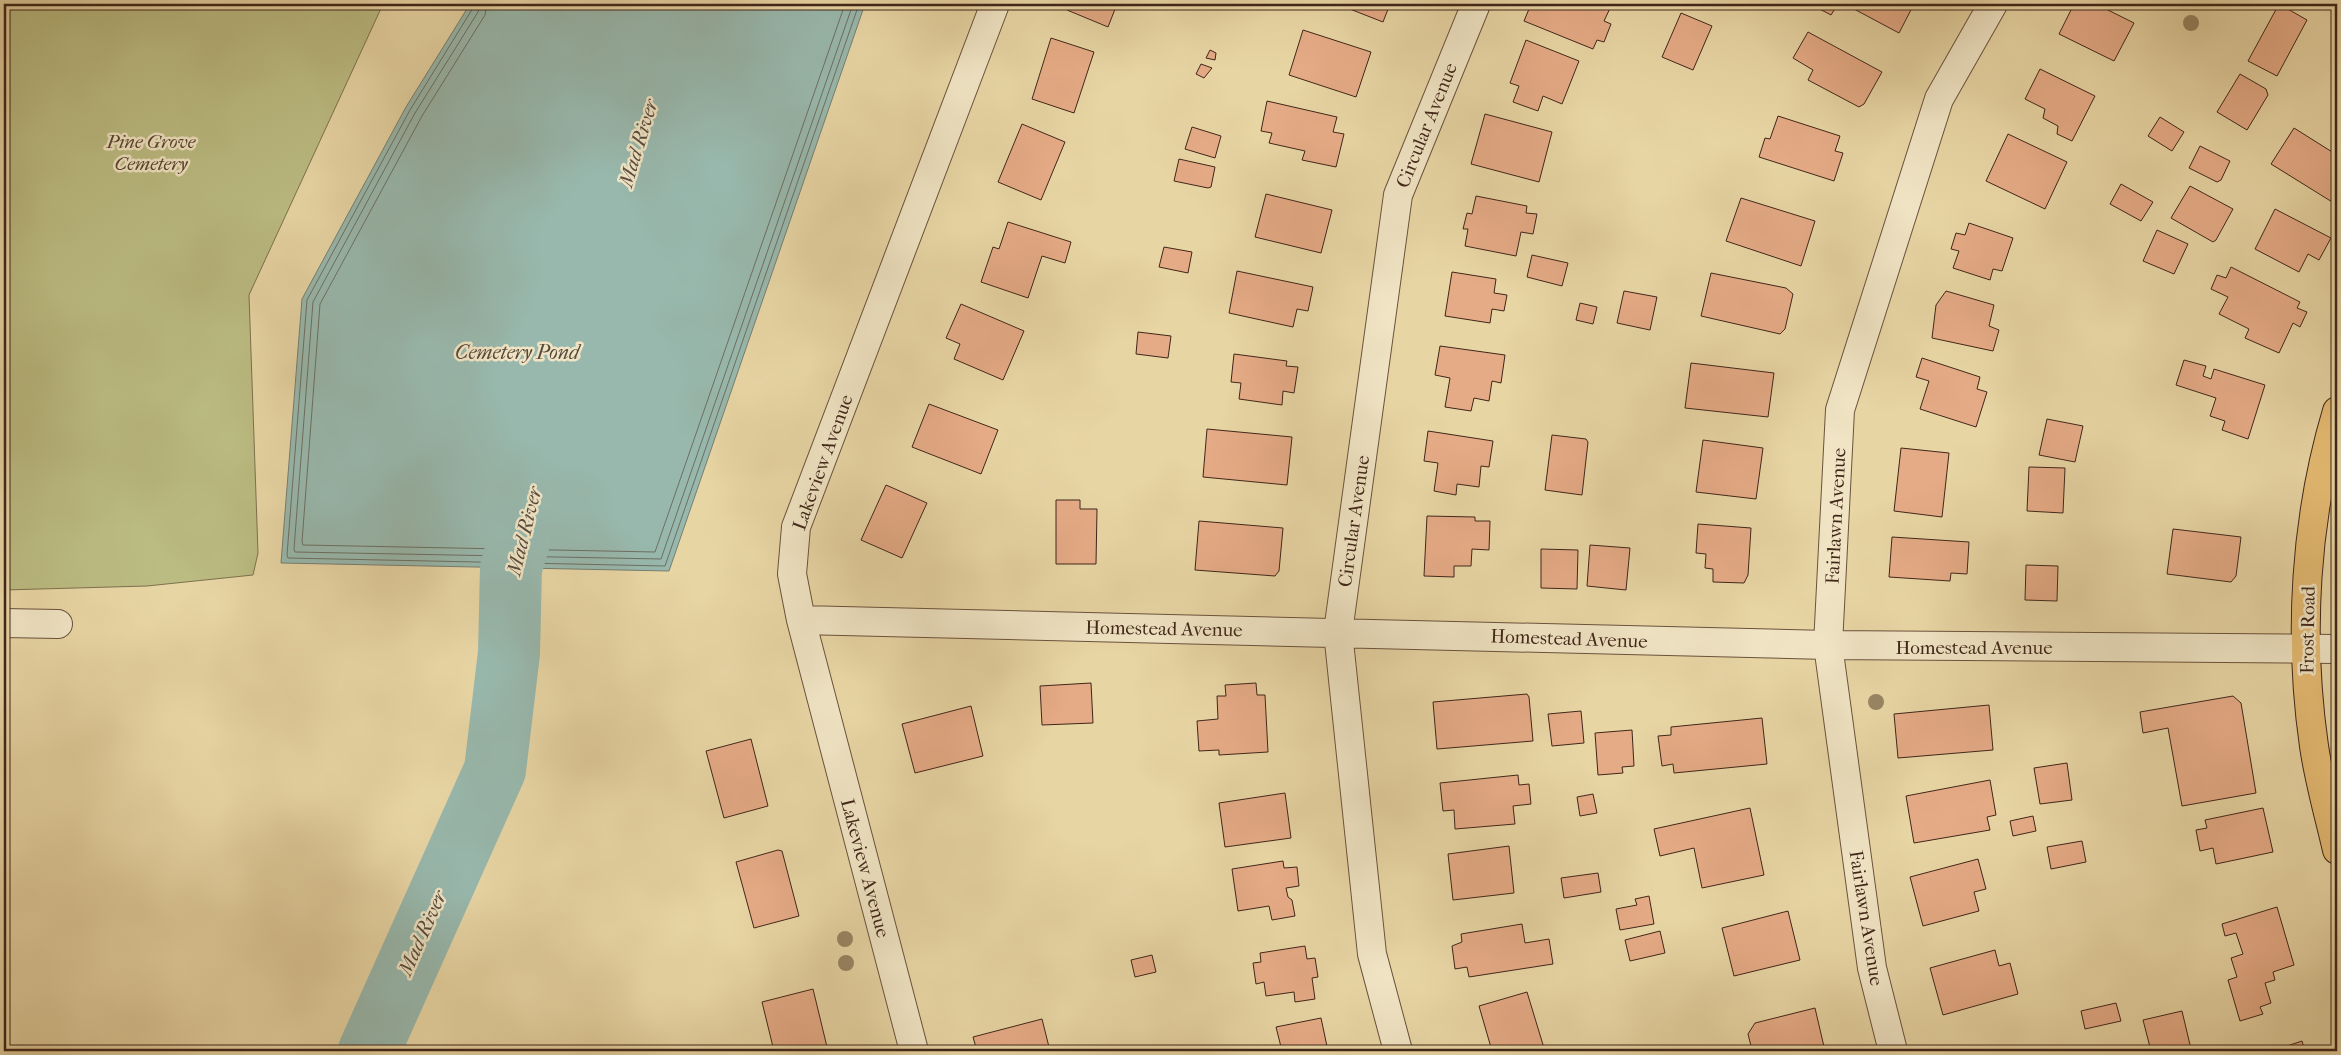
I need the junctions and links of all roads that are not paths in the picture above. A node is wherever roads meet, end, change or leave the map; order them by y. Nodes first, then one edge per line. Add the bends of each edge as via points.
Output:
1 (995, 4) edge
2 (1476, 4) edge
3 (1993, 4) edge
4 (2337, 411) edge
5 (801, 620) junction
6 (4, 623) edge
7 (58, 624) dead end
8 (1338, 632) junction
9 (1828, 646) junction
10 (2305, 649) junction
11 (2337, 649) edge
12 (2337, 850) edge
13 (914, 1051) edge
14 (1398, 1051) edge
15 (1893, 1051) edge

1 - 5 street, Lakeview Avenue via 796,527 792,574
2 - 8 street, Circular Avenue via 1398,195
3 - 9 street, Fairlawn Avenue via 1938,99 1840,410
4 - 10 main road, Frost Road via 2315,511 2309,556
5 - 8 street, Homestead Avenue
5 - 13 street, Lakeview Avenue
6 - 7 street
8 - 9 street, Homestead Avenue
8 - 14 street, Circular Avenue via 1372,954
9 - 10 street, Homestead Avenue
9 - 15 street, Fairlawn Avenue via 1872,968
10 - 11 street, Homestead Avenue
10 - 12 main road, Frost Road via 2314,747

